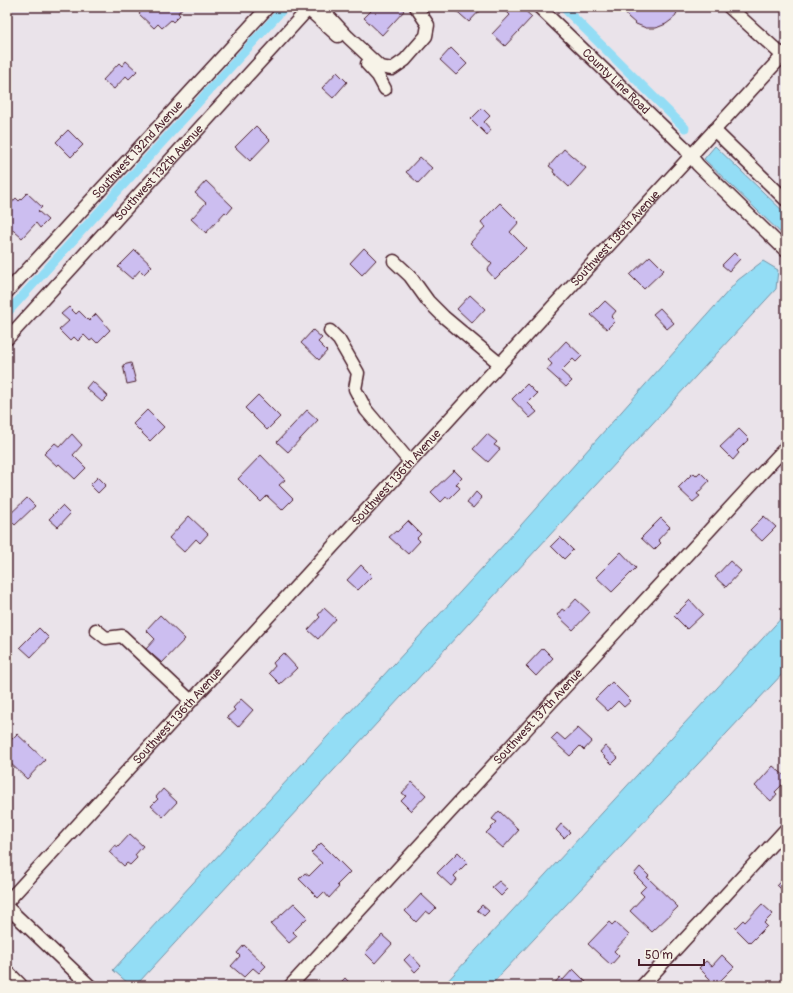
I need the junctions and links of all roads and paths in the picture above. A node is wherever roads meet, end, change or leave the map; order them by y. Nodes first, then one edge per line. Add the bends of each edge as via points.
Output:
1 (268, 7) edge
2 (320, 7) edge
3 (416, 7) edge
4 (539, 7) edge
5 (729, 7) edge
6 (309, 8) edge
7 (784, 54) edge
8 (385, 89) dead end
9 (714, 130) junction
10 (690, 156) junction
11 (786, 200) edge
12 (786, 251) edge
13 (394, 261) dead end
14 (7, 292) edge
15 (330, 331) dead end
16 (7, 339) edge
17 (500, 364) junction
18 (786, 447) edge
19 (410, 462) junction
20 (96, 630) dead end
21 (191, 701) junction
22 (786, 829) edge
23 (7, 902) edge
24 (7, 907) edge
25 (7, 974) edge
26 (19, 986) edge
27 (90, 986) edge
28 (290, 986) edge
29 (642, 986) edge

1 - 14 street, Southwest 132nd Avenue
2 - 3 street via 380,68 392,69 405,60 426,36 428,25
4 - 10 street, County Line Road via 682,145
5 - 7 street
6 - 8 street via 372,69
6 - 16 street, Southwest 132th Avenue
7 - 9 street, Southwest 136th Avenue
9 - 10 street, Southwest 136th Avenue
9 - 11 street
10 - 12 street, County Line Road
10 - 17 street, Southwest 136th Avenue
13 - 17 street via 444,317
15 - 19 street via 339,340 358,373 355,389 366,410
17 - 19 street, Southwest 136th Avenue
18 - 28 street, Southwest 137th Avenue
19 - 21 street, Southwest 136th Avenue
20 - 21 street via 106,638 122,636
21 - 23 street, Southwest 136th Avenue
22 - 29 street
24 - 27 street
25 - 26 main road

